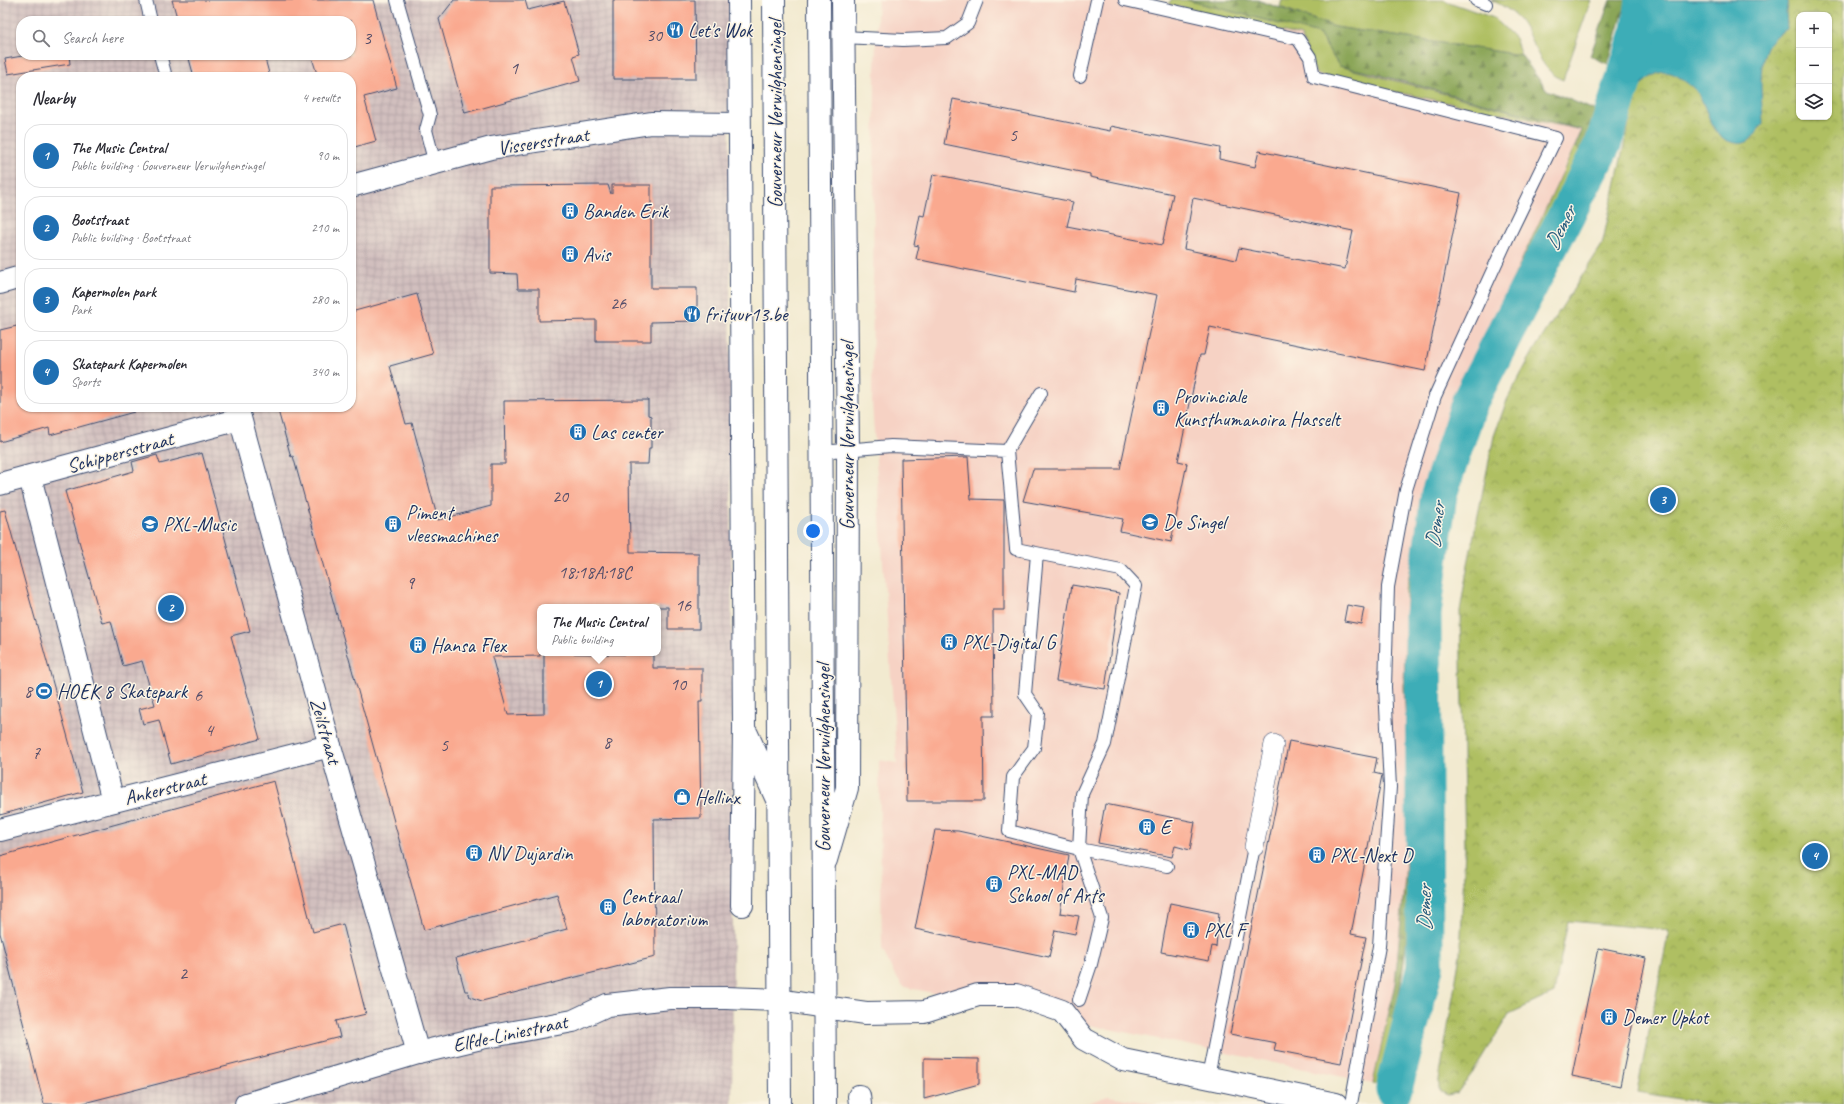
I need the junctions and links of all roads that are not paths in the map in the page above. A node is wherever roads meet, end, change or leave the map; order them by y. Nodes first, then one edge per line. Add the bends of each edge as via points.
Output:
1 (146, 0) edge
2 (397, 0) edge
3 (739, 0) edge
4 (774, 0) edge
5 (818, 0) edge
6 (844, 0) edge
7 (977, 0) edge
8 (1097, 0) edge
9 (1125, 0) edge
10 (150, 16) edge
11 (843, 37) junction
12 (161, 60) edge
13 (165, 72) edge
14 (1080, 76) dead end
15 (739, 124) junction
16 (434, 164) junction
17 (356, 185) edge
18 (16, 278) edge
19 (0, 283) edge
20 (1041, 393) dead end
21 (239, 413) edge
22 (848, 449) junction
23 (1007, 451) junction
24 (821, 452) junction
25 (30, 477) junction
26 (0, 484) edge
27 (1037, 554) junction
28 (744, 727) junction
29 (1274, 744) dead end
30 (330, 746) junction
31 (113, 801) junction
32 (779, 804) junction
33 (0, 830) edge
34 (1254, 847) joint
35 (1079, 849) junction
36 (1167, 866) dead end
37 (823, 868) junction
38 (742, 905) dead end
39 (779, 1000) junction
40 (1079, 1000) dead end
41 (824, 1007) junction
42 (418, 1053) junction
43 (1208, 1077) junction
44 (246, 1104) edge
45 (780, 1104) edge
46 (825, 1104) edge
47 (1336, 1104) edge
48 (1351, 1104) edge

1 - 10 lane
2 - 16 lane via 430,115 426,130
3 - 15 main road, Gouverneur Verwilghensingel
4 - 32 main road, Gouverneur Verwilghensingel
5 - 24 main road, Gouverneur Verwilghensingel
6 - 11 main road, Gouverneur Verwilghensingel
7 - 11 lane via 968,23 946,38 903,40
8 - 14 lane
9 - 48 lane via 1298,39 1310,57 1314,77 1556,138 1435,396 1406,490 1388,587 1385,687 1390,787 1379,946
11 - 22 main road, Gouverneur Verwilghensingel
12 - 13 lane
15 - 16 main road, Vissersstraat via 651,124 491,148
15 - 28 main road, Gouverneur Verwilghensingel
16 - 17 main road, Vissersstraat
18 - 19 main road
20 - 23 lane
21 - 25 main road, Schippersstraat
21 - 30 main road, Zeilstraat
22 - 23 lane via 891,446
22 - 24 lane
22 - 37 main road, Gouverneur Verwilghensingel via 847,788
23 - 27 lane via 1016,549
24 - 37 main road, Gouverneur Verwilghensingel
25 - 26 main road, Schippersstraat
25 - 31 main road
27 - 35 lane via 1025,694 1038,713 1034,748 1013,777 1009,831
27 - 35 lane via 1121,570 1136,586 1105,744 1082,794
28 - 32 main road, Gouverneur Verwilghensingel
28 - 38 main road, Gouverneur Verwilghensingel
29 - 34 street
30 - 31 main road, Ankerstraat
30 - 42 main road, Zeilstraat
31 - 33 main road, Ankerstraat
32 - 39 main road, Gouverneur Verwilghensingel
34 - 43 lane
35 - 36 lane
35 - 40 lane via 1102,918
37 - 41 main road, Gouverneur Verwilghensingel
39 - 41 main road, Elfde-Liniestraat
39 - 42 main road, Elfde-Liniestraat via 670,998 607,1005 573,1021
39 - 45 main road, Gouverneur Verwilghensingel
41 - 43 main road via 866,1013 924,1012 978,995 1016,995 1062,1011 1084,1039 1123,1060
41 - 46 main road, Gouverneur Verwilghensingel
42 - 44 main road, Elfde-Liniestraat
43 - 47 main road

